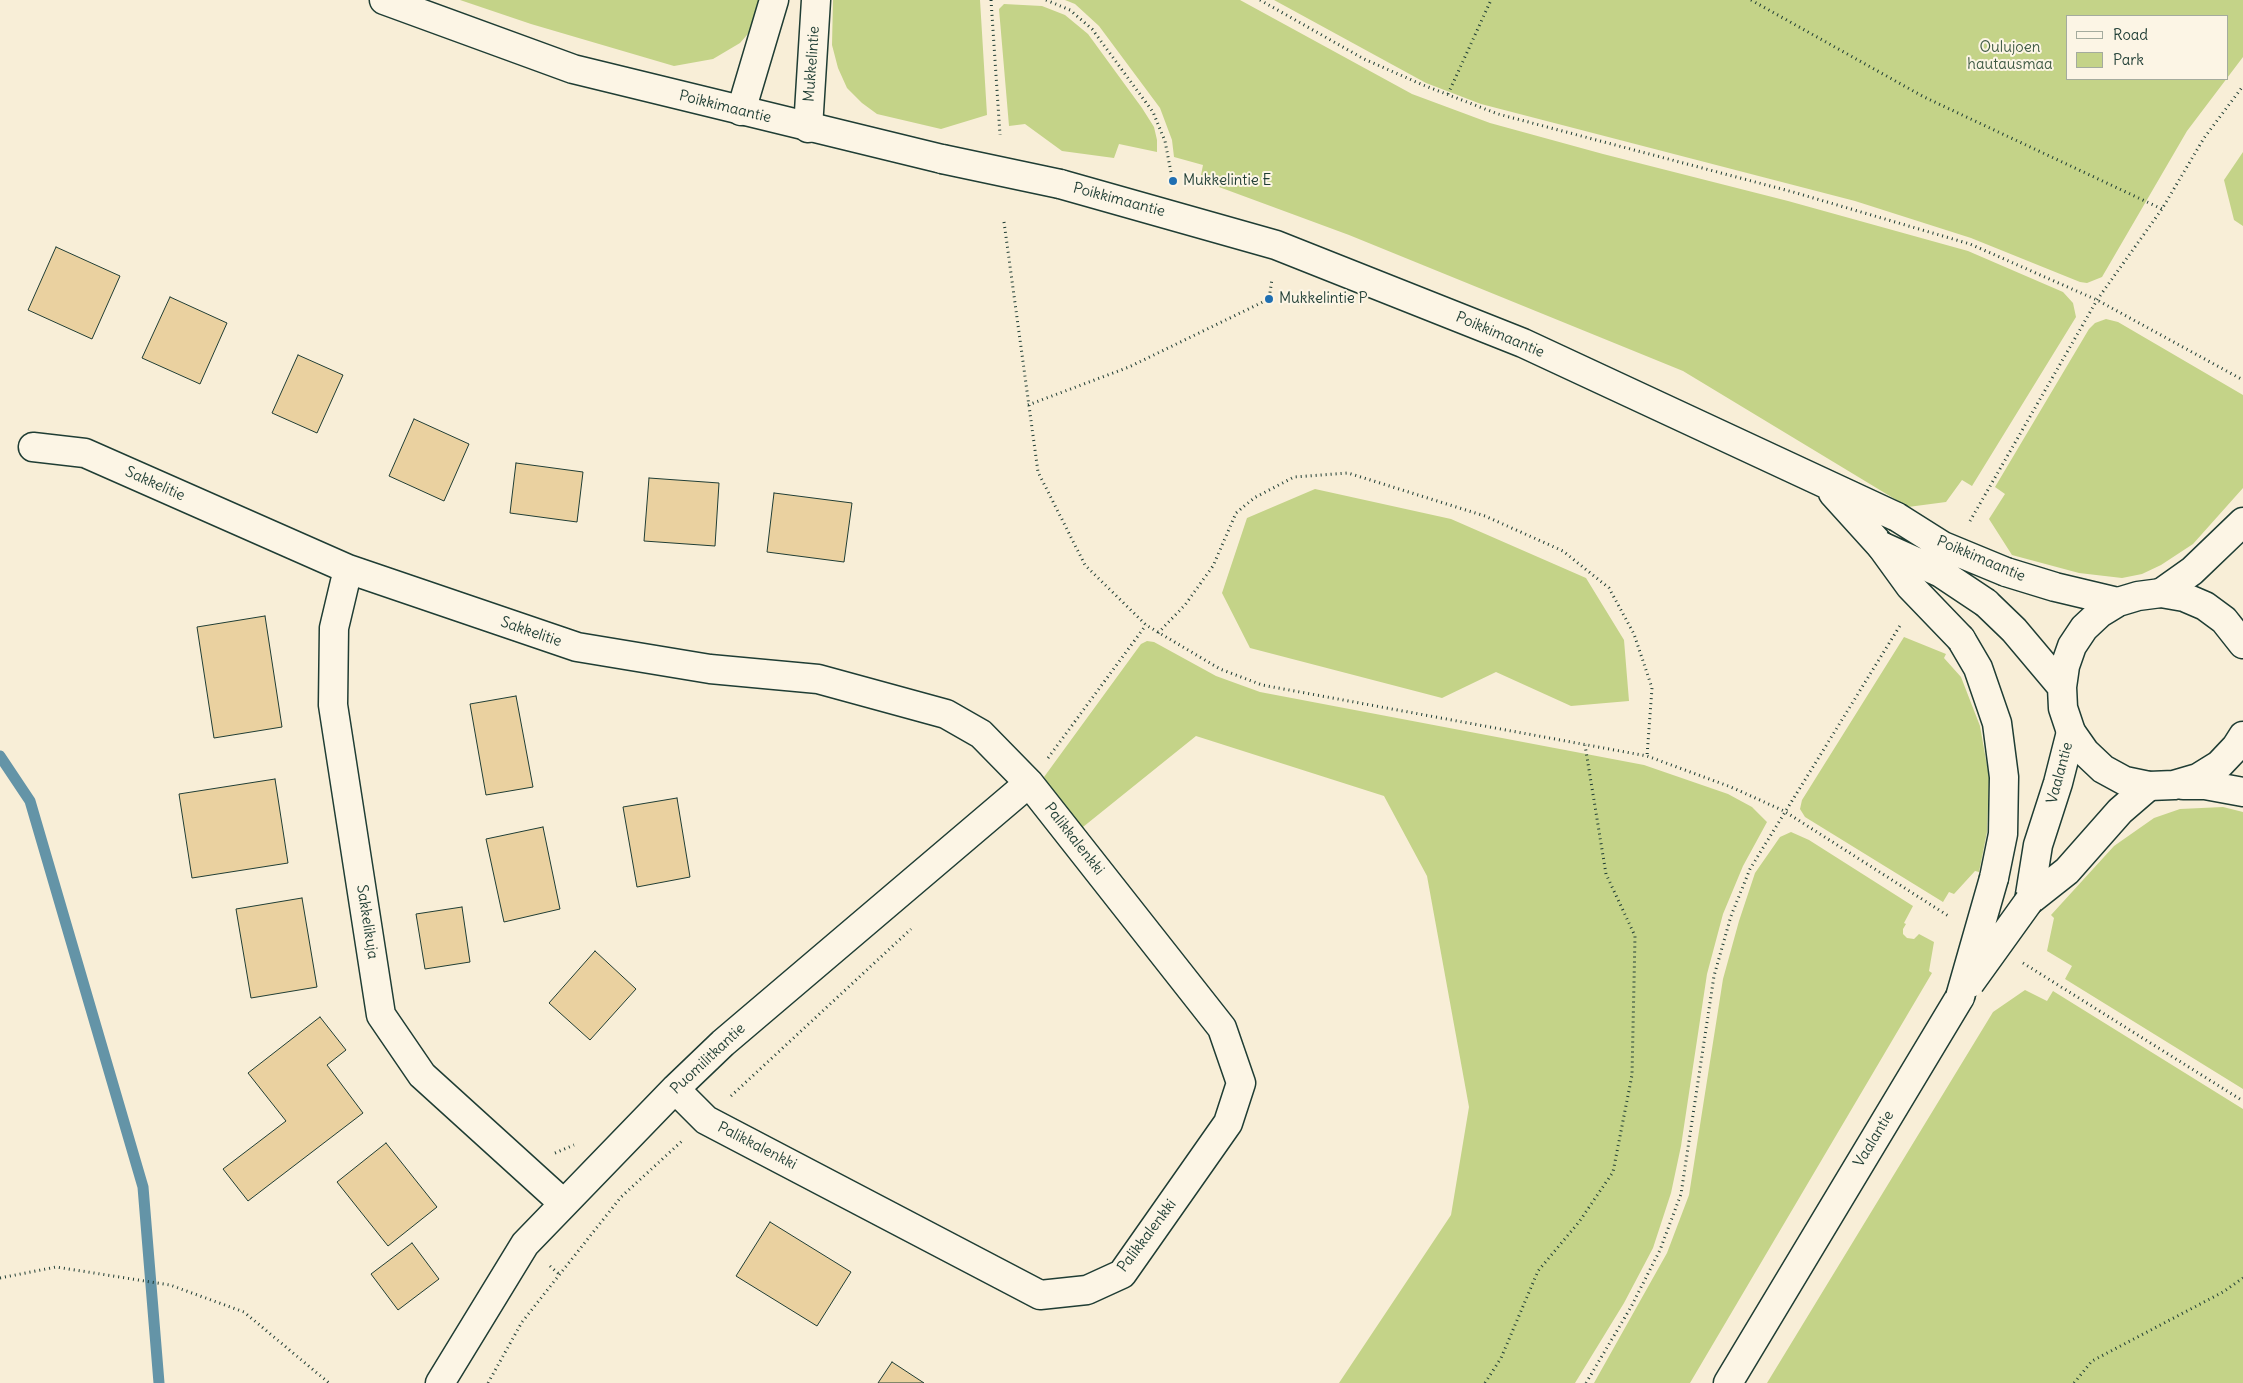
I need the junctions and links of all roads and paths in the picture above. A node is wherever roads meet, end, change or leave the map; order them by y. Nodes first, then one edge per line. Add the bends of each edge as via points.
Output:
1 (384, 0) edge
2 (774, 0) edge
3 (816, 0) edge
4 (990, 0) edge
5 (1046, 0) edge
6 (1260, 0) edge
7 (1491, 0) edge
8 (1751, 0) edge
9 (1448, 94) junction
10 (741, 111) junction
11 (808, 128) junction
12 (1000, 135) dead end
13 (2162, 209) dead end
14 (1170, 214) junction
15 (1004, 222) dead end
16 (1276, 245) junction
17 (2243, 380) edge
18 (1028, 406) junction
19 (33, 447) dead end
20 (1825, 485) junction
21 (2243, 522) edge
22 (1881, 546) junction
23 (348, 569) junction
24 (2161, 594) junction
25 (2118, 602) junction
26 (1146, 625) junction
27 (1158, 633) junction
28 (2243, 644) edge
29 (2062, 687) junction
30 (2071, 732) junction
31 (2243, 736) edge
32 (1585, 745) junction
33 (1647, 756) junction
34 (1029, 783) junction
35 (2162, 786) junction
36 (2243, 792) edge
37 (2029, 901) junction
38 (1958, 922) dead end
39 (914, 926) dead end
40 (2016, 958) dead end
41 (1960, 998) junction
42 (675, 1089) junction
43 (2243, 1101) edge
44 (706, 1120) junction
45 (1681, 1194) dead end
46 (563, 1203) junction
47 (0, 1278) edge
48 (2243, 1278) edge
49 (329, 1383) edge
50 (440, 1383) edge
51 (488, 1383) edge
52 (1485, 1383) edge
53 (1586, 1383) edge
54 (1728, 1383) edge
55 (2074, 1383) edge

1 - 10 street, Poikkimaantie via 573,69
2 - 10 street
3 - 11 street, Mukkelintie
4 - 12 path
5 - 14 path via 1070,10 1092,29 1153,112 1165,141 1173,181
6 - 9 path via 1364,58
7 - 9 path
8 - 13 path via 1924,97
9 - 17 path via 1498,114 1793,192 1970,244 2097,300
10 - 11 street, Poikkimaantie
11 - 14 street, Poikkimaantie, bridge via 1060,184
14 - 16 street, Poikkimaantie
15 - 18 path
16 - 18 path via 1269,299 1129,367
16 - 20 street, Poikkimaantie via 1523,343
18 - 26 path via 1038,472 1085,566
19 - 23 street, Sakkelitie via 84,454
20 - 22 street, Poikkimaantie
20 - 25 street, Poikkimaantie, bridge via 1897,517 1943,546 2006,572
21 - 24 street via 2192,571
22 - 29 street, Poikkimaantie, bridge via 1941,573 1986,604 2014,630
22 - 41 street, bridge via 1910,586 1961,638 1978,668 1997,723 2004,777 2003,834
23 - 34 street, Sakkelitie via 576,647 710,669 818,679 946,714 981,734
23 - 46 street, Sakkelikuja via 334,628 333,704 381,1015 422,1075
24 - 25 street
24 - 28 street via 2184,597 2206,606 2224,620
25 - 29 street via 2094,618 2072,646
26 - 27 path
26 - 34 path
27 - 32 path via 1220,669 1262,685
27 - 33 path via 1185,605 1213,566 1236,513 1254,498 1294,477 1348,473 1486,516 1562,551 1609,588 1634,634 1652,688
29 - 30 street via 2063,708
30 - 35 street via 2103,769 2125,781
30 - 37 street, Vaalantie via 2038,845
31 - 35 street via 2219,765 2198,778
32 - 33 path
32 - 52 path via 1606,874 1635,936 1632,1075 1613,1172 1579,1222 1538,1271 1501,1358
33 - 38 path via 1731,787 1784,811
34 - 42 street, Puomilitkantie via 723,1043
34 - 44 street, Palikkalenkki via 1222,1028 1241,1083 1228,1123 1122,1274 1087,1290 1040,1295
35 - 36 street via 2205,784
35 - 37 street, Vaalantie via 2120,811 2067,871
37 - 41 street, Vaalantie, bridge
39 - 44 path
40 - 43 path
41 - 54 street, Vaalantie
42 - 44 street, Palikkalenkki
42 - 46 street, Puomilitkantie
44 - 51 path via 621,1196 522,1322
45 - 53 path via 1660,1250
46 - 50 street, Puomilitkantie via 525,1244
47 - 49 path via 56,1267 170,1285 244,1312
48 - 55 path via 2223,1292 2092,1361

